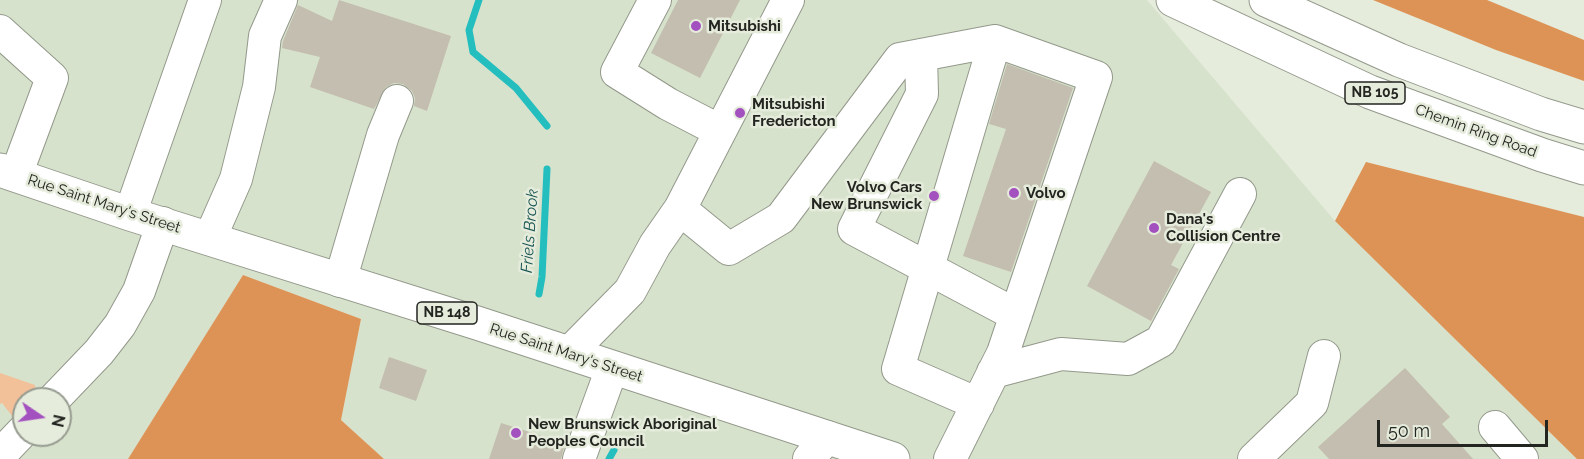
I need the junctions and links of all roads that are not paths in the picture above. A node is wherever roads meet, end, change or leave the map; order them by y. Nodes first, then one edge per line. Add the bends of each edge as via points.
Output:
1 (205, 0) edge
2 (281, 0) edge
3 (656, 0) edge
4 (788, 0) edge
5 (1173, 0) edge
6 (1266, 0) edge
7 (0, 31) edge
8 (995, 41) junction
9 (921, 55) junction
10 (397, 101) dead end
11 (1584, 127) edge
12 (720, 131) junction
13 (1584, 168) edge
14 (8, 173) edge
15 (1240, 194) dead end
16 (680, 209) junction
17 (130, 214) junction
18 (163, 224) junction
19 (210, 238) junction
20 (929, 269) junction
21 (340, 281) junction
22 (1016, 315) junction
23 (569, 353) junction
24 (1324, 356) dead end
25 (612, 368) junction
26 (993, 372) junction
27 (65, 387) edge
28 (978, 404) junction
29 (1495, 428) dead end
30 (12, 442) edge
31 (818, 448) edge
32 (0, 454) edge
33 (579, 459) edge
34 (892, 459) edge
35 (950, 459) edge
36 (1254, 459) edge
37 (1522, 459) edge

1 - 17 lane
2 - 19 lane via 265,36 259,87 236,179
3 - 12 lane via 617,72
4 - 12 lane
5 - 13 main road, Chemin Ring Road / NB 105 via 1370,92
6 - 11 main road, NB 105 via 1399,60
7 - 14 lane via 52,78 32,131
8 - 9 lane
8 - 20 lane
8 - 22 lane via 1096,77
9 - 16 lane via 900,58 781,218 729,249
9 - 20 lane via 921,94 854,230
10 - 21 lane via 383,135
12 - 16 lane
14 - 17 main road, Rue Saint Mary's Street / NB 148
15 - 26 lane via 1161,341 1128,359 1061,354
16 - 23 lane via 655,244 630,291
17 - 18 main road, Rue Saint Mary's Street / NB 148
18 - 19 main road, Rue Saint Mary's Street / NB 148
18 - 27 lane via 139,291 120,325
19 - 21 main road, Rue Saint Mary's Street / NB 148
20 - 22 lane
20 - 28 lane via 898,369
21 - 23 main road, Rue Saint Mary's Street / NB 148
22 - 26 lane
23 - 25 main road, Rue Saint Mary's Street / NB 148
24 - 36 lane via 1312,403
25 - 31 main road, Rue Saint Mary's Street / NB 148
25 - 33 lane
26 - 28 lane
28 - 35 lane
29 - 37 lane
30 - 32 lane
31 - 34 main road, Rue Saint Mary's Street / NB 148

